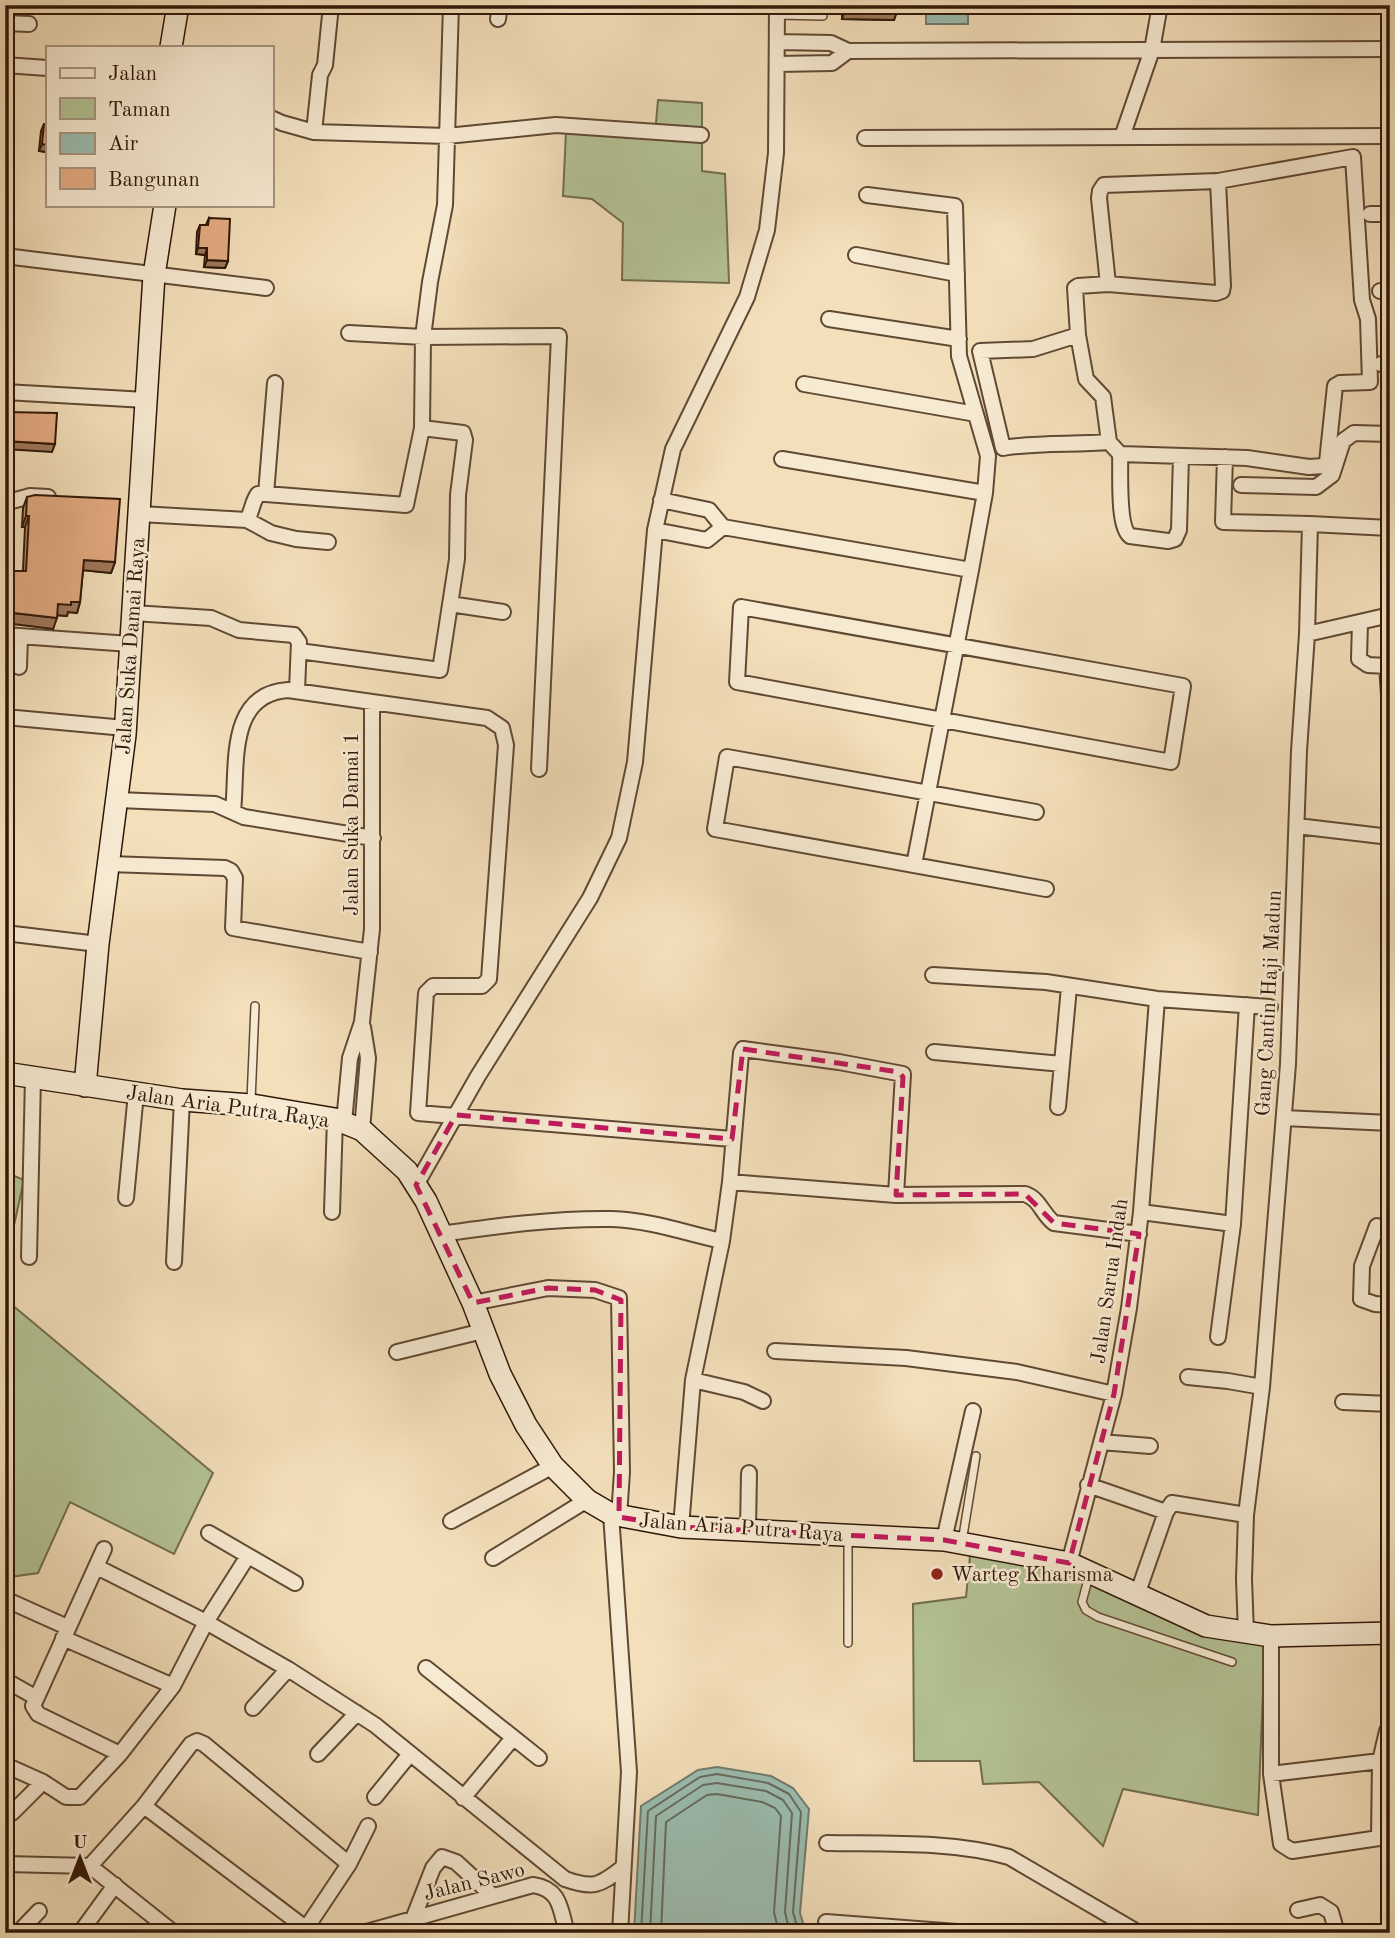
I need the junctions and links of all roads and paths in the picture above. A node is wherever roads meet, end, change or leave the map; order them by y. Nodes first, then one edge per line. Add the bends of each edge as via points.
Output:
1 (178, 5) edge
2 (331, 5) edge
3 (451, 5) edge
4 (822, 5) edge
5 (1160, 5) edge
6 (777, 10) edge
7 (5, 23) edge
8 (29, 24) dead end
9 (777, 42) junction
10 (172, 46) edge
11 (1152, 50) junction
12 (1390, 50) edge
13 (848, 51) junction
14 (777, 64) junction
15 (5, 65) edge
16 (46, 68) edge
17 (273, 119) edge
18 (314, 132) junction
19 (701, 135) dead end
20 (447, 136) junction
21 (1390, 136) edge
22 (1122, 137) junction
23 (865, 138) dead end
24 (1218, 181) junction
25 (867, 195) dead end
26 (164, 206) edge
27 (1370, 214) dead end
28 (1390, 214) edge
29 (856, 255) dead end
30 (5, 256) edge
31 (957, 274) junction
32 (155, 275) junction
33 (1108, 284) junction
34 (266, 288) dead end
35 (829, 319) dead end
36 (349, 333) dead end
37 (1078, 335) junction
38 (423, 337) junction
39 (959, 339) junction
40 (275, 383) dead end
41 (804, 384) dead end
42 (5, 392) edge
43 (146, 400) junction
44 (976, 414) junction
45 (422, 428) junction
46 (1390, 434) edge
47 (1109, 442) junction
48 (1120, 454) junction
49 (1181, 456) junction
50 (1225, 457) junction
51 (782, 459) dead end
52 (1241, 485) dead end
53 (985, 493) junction
54 (266, 494) junction
55 (57, 497) edge
56 (661, 500) junction
57 (5, 503) edge
58 (136, 505) junction
59 (247, 520) junction
60 (1310, 524) junction
61 (723, 527) junction
62 (1390, 527) edge
63 (654, 530) junction
64 (328, 542) dead end
65 (971, 570) junction
66 (450, 604) junction
67 (502, 612) dead end
68 (133, 613) junction
69 (1390, 615) edge
70 (1360, 622) junction
71 (1307, 634) junction
72 (5, 635) edge
73 (20, 636) junction
74 (130, 644) junction
75 (957, 645) junction
76 (299, 650) junction
77 (19, 667) dead end
78 (296, 690) junction
79 (372, 702) junction
80 (1390, 709) edge
81 (5, 716) edge
82 (943, 720) junction
83 (5, 725) edge
84 (125, 731) junction
85 (540, 769) dead end
86 (929, 793) junction
87 (117, 800) junction
88 (233, 811) junction
89 (1035, 812) dead end
90 (1297, 826) junction
91 (1390, 837) edge
92 (373, 838) junction
93 (109, 864) junction
94 (915, 865) junction
95 (1046, 889) dead end
96 (5, 933) edge
97 (98, 944) junction
98 (370, 952) junction
99 (933, 975) dead end
100 (1069, 987) junction
101 (1157, 999) junction
102 (1247, 1005) junction
103 (255, 1006) dead end
104 (1270, 1007) dead end
105 (934, 1052) dead end
106 (1062, 1064) junction
107 (5, 1073) edge
108 (33, 1077) junction
109 (85, 1086) junction
110 (136, 1094) junction
111 (183, 1100) junction
112 (251, 1105) junction
113 (1058, 1107) dead end
114 (456, 1115) junction
115 (1284, 1118) junction
116 (1390, 1123) edge
117 (347, 1124) junction
118 (733, 1139) junction
119 (730, 1182) junction
120 (416, 1185) junction
121 (896, 1195) junction
122 (126, 1198) dead end
123 (332, 1212) dead end
124 (1141, 1212) junction
125 (1233, 1224) junction
126 (1377, 1226) dead end
127 (441, 1234) junction
128 (1139, 1234) junction
129 (722, 1241) junction
130 (29, 1256) dead end
131 (174, 1262) dead end
132 (472, 1303) junction
133 (1390, 1305) edge
134 (483, 1331) junction
135 (1218, 1337) dead end
136 (775, 1351) dead end
137 (397, 1352) dead end
138 (1188, 1377) dead end
139 (693, 1380) junction
140 (1262, 1387) junction
141 (1114, 1394) junction
142 (763, 1401) dead end
143 (1343, 1402) dead end
144 (1390, 1404) edge
145 (973, 1411) dead end
146 (1101, 1442) junction
147 (1150, 1446) dead end
148 (976, 1456) dead end
149 (554, 1466) junction
150 (749, 1473) dead end
151 (1088, 1485) junction
152 (587, 1500) junction
153 (1166, 1512) junction
154 (615, 1516) junction
155 (1245, 1516) junction
156 (451, 1521) dead end
157 (681, 1527) junction
158 (748, 1530) junction
159 (209, 1533) dead end
160 (848, 1534) junction
161 (953, 1541) junction
162 (104, 1549) dead end
163 (248, 1556) junction
164 (493, 1558) dead end
165 (1069, 1563) junction
166 (97, 1567) junction
167 (1090, 1572) junction
168 (295, 1583) dead end
169 (1137, 1595) junction
170 (7, 1600) dead end
171 (206, 1622) junction
172 (65, 1633) junction
173 (1390, 1633) edge
174 (1245, 1634) junction
175 (1271, 1636) junction
176 (848, 1643) dead end
177 (1232, 1661) dead end
178 (288, 1668) junction
179 (426, 1668) dead end
180 (5, 1680) edge
181 (173, 1686) junction
182 (35, 1696) junction
183 (253, 1708) dead end
184 (357, 1713) junction
185 (1387, 1731) dead end
186 (513, 1738) junction
187 (120, 1754) junction
188 (318, 1754) dead end
189 (410, 1754) junction
190 (539, 1758) dead end
191 (1380, 1761) junction
192 (7, 1766) edge
193 (1271, 1774) junction
194 (43, 1782) junction
195 (375, 1797) dead end
196 (463, 1798) junction
197 (144, 1806) junction
198 (12, 1813) dead end
199 (368, 1826) dead end
200 (827, 1843) dead end
201 (5, 1864) edge
202 (349, 1864) junction
203 (90, 1866) junction
204 (622, 1868) junction
205 (115, 1885) junction
206 (493, 1896) junction
207 (1298, 1910) dead end
208 (38, 1911) dead end
209 (413, 1919) junction
210 (826, 1922) dead end
211 (308, 1931) edge
212 (18, 1933) edge
213 (80, 1933) edge
214 (174, 1933) edge
215 (363, 1933) edge
216 (567, 1933) edge
217 (620, 1933) edge
218 (970, 1933) edge
219 (1139, 1933) edge
220 (1337, 1933) edge

1 - 10 main road
2 - 18 street
3 - 20 street
4 - 6 lane via 822,16
5 - 11 street
6 - 9 street
7 - 8 street
9 - 13 street via 831,43
9 - 14 street
11 - 12 street
11 - 13 street
11 - 22 street
13 - 14 street via 832,63
14 - 56 street via 776,153 767,230 747,297 673,449
15 - 16 street
17 - 18 street
18 - 20 street
19 - 20 street via 556,125
20 - 38 street via 445,205
21 - 22 street
22 - 23 street
24 - 33 street via 1104,185 1099,198
24 - 33 street via 1222,291
24 - 50 street via 1353,157 1370,382 1335,386 1323,466
25 - 31 street via 955,206
26 - 32 main road, Jalan Suka Damai Raya
27 - 28 street
29 - 31 street
30 - 32 street
31 - 39 street
32 - 34 street
32 - 43 main road, Jalan Suka Damai Raya
33 - 37 street via 1075,288
35 - 39 street
36 - 38 street
37 - 47 street via 1086,379 1103,397
37 - 47 street via 1033,349 980,351 1003,448
38 - 45 street
38 - 85 street via 559,335
39 - 44 street
40 - 54 street
41 - 44 street
42 - 43 street
43 - 58 main road, Jalan Suka Damai Raya
44 - 53 street via 988,456
45 - 54 street via 406,505
45 - 66 street via 463,433 465,440
46 - 52 street via 1354,433 1343,441 1332,475 1316,487
47 - 48 street
48 - 49 street
48 - 49 street via 1126,533 1168,541 1175,539 1179,530
49 - 50 street
50 - 60 street via 1223,522
51 - 53 street
53 - 65 street
54 - 59 street via 254,500
55 - 57 street via 30,496
56 - 61 street via 709,510
56 - 63 street
58 - 59 street
58 - 68 main road, Jalan Suka Damai Raya
59 - 64 street via 271,533
60 - 62 street
60 - 71 street, Gang Cantin Haji Madun
61 - 63 street via 707,540
61 - 65 street
63 - 114 street via 635,762 619,838 590,898
65 - 75 street
66 - 67 street
66 - 76 street via 439,671
68 - 74 main road, Jalan Suka Damai Raya
68 - 76 street via 211,618 239,630 285,633 297,637
69 - 70 street
70 - 71 street
70 - 80 street via 1359,659 1368,665 1387,666
71 - 90 street, Gang Cantin Haji Madun
72 - 73 street
73 - 74 street
73 - 77 street
74 - 84 main road, Jalan Suka Damai Raya
75 - 82 street
75 - 82 street via 741,607 737,682
75 - 82 street via 1183,685 1171,762
76 - 78 street
78 - 79 street, Jalan Suka Damai 1
78 - 88 street via 270,694 242,719
79 - 92 street, Jalan Suka Damai 1
79 - 114 street via 487,718 502,728 506,745 489,979 482,986 433,986 426,993 418,1113
81 - 84 street
82 - 86 street
83 - 84 street
84 - 87 main road, Jalan Suka Damai Raya
86 - 89 street
86 - 94 street
86 - 94 street via 727,757 715,829
87 - 88 street via 215,804
87 - 93 main road, Jalan Suka Damai Raya
88 - 92 street via 278,824
90 - 91 street
90 - 115 street, Gang Cantin Haji Madun
92 - 98 street, Jalan Suka Damai 1
93 - 97 main road, Jalan Suka Damai Raya
93 - 98 street via 231,871 233,928
94 - 95 street
96 - 97 street
97 - 109 main road, Jalan Suka Damai Raya
98 - 117 street, Jalan Suka Damai 1 via 362,1022 368,1058
99 - 100 street
100 - 101 street
100 - 106 street
101 - 102 street
101 - 124 street, Jalan Sarua Indah
102 - 104 street
102 - 125 street
103 - 112 lane
105 - 106 street
106 - 113 street
107 - 108 main road, Jalan Aria Putra Raya
108 - 109 main road, Jalan Aria Putra Raya
108 - 130 street
109 - 110 main road, Jalan Aria Putra Raya
110 - 111 main road, Jalan Aria Putra Raya
110 - 122 street
111 - 112 main road, Jalan Aria Putra Raya
111 - 131 street
112 - 117 main road, Jalan Aria Putra Raya
114 - 118 street
114 - 120 street
115 - 116 street
115 - 140 street, Gang Cantin Haji Madun
117 - 120 main road, Jalan Aria Putra Raya via 407,1171
117 - 123 street, Jalan Suka Damai 1
118 - 119 street
118 - 121 street via 743,1049 899,1072 903,1077
119 - 121 street
119 - 129 street
120 - 127 main road, Jalan Aria Putra Raya
121 - 128 street via 1025,1194 1034,1197 1054,1223
124 - 125 street
124 - 128 street, Jalan Sarua Indah
125 - 135 street
126 - 133 street via 1362,1266 1362,1299
127 - 129 street via 612,1219
127 - 132 main road, Jalan Aria Putra Raya
128 - 141 street, Jalan Sarua Indah
129 - 139 street
132 - 134 main road, Jalan Aria Putra Raya
132 - 154 street via 548,1288 595,1290 619,1298 622,1472
134 - 137 street
134 - 149 main road, Jalan Aria Putra Raya via 526,1425
136 - 141 street via 906,1358 1017,1372
138 - 140 street
139 - 142 street
139 - 157 street
140 - 155 street, Gang Cantin Haji Madun
141 - 146 street, Jalan Sarua Indah
143 - 144 street
145 - 161 street
146 - 147 street
146 - 151 street, Jalan Sarua Indah
148 - 161 lane
149 - 152 main road, Jalan Aria Putra Raya
149 - 156 street
150 - 158 street
151 - 153 street
151 - 165 street, Jalan Sarua Indah
152 - 154 main road, Jalan Aria Putra Raya
152 - 164 street
153 - 155 street via 1178,1502
153 - 169 street
154 - 157 main road, Jalan Aria Putra Raya
154 - 204 street via 629,1772
155 - 174 street, Gang Cantin Haji Madun
157 - 158 main road, Jalan Aria Putra Raya
158 - 160 main road, Jalan Aria Putra Raya
159 - 163 street
160 - 161 main road, Jalan Aria Putra Raya
160 - 176 lane
161 - 165 main road, Jalan Aria Putra Raya
162 - 166 street
163 - 168 street
163 - 171 street
165 - 167 main road, Jalan Aria Putra Raya
166 - 171 street
166 - 172 street
167 - 169 main road, Jalan Aria Putra Raya
167 - 177 lane via 1082,1602 1086,1610
169 - 174 main road, Jalan Aria Putra Raya via 1206,1626
170 - 172 street
171 - 178 street
171 - 181 street
172 - 181 street
172 - 182 street
173 - 175 main road, Jalan Aria Putra Raya
174 - 175 main road, Jalan Aria Putra Raya
175 - 193 street
178 - 183 street
178 - 184 street
179 - 186 street
180 - 182 street
181 - 187 street
182 - 187 street via 33,1706 38,1713
184 - 188 street
184 - 189 street
185 - 191 street
186 - 190 street
186 - 196 street
187 - 194 street via 80,1797 66,1797
189 - 195 street
189 - 196 street
191 - 193 street
191 - 193 street via 1379,1838 1292,1851 1281,1844
192 - 194 street
194 - 198 street
196 - 204 street via 565,1879 584,1886 601,1884
197 - 202 street via 197,1741
197 - 203 street
197 - 211 street
199 - 202 street
200 - 219 street via 989,1851 1009,1857
201 - 203 street
202 - 211 street
203 - 205 street
204 - 217 street
205 - 213 street
205 - 214 street
206 - 209 street, Jalan Sawo
206 - 209 street via 456,1862 442,1857
206 - 216 street, Jalan Sawo via 533,1885 547,1887 555,1895
207 - 220 street via 1320,1905 1331,1912
208 - 212 street
209 - 215 street, Jalan Sawo
210 - 218 street

